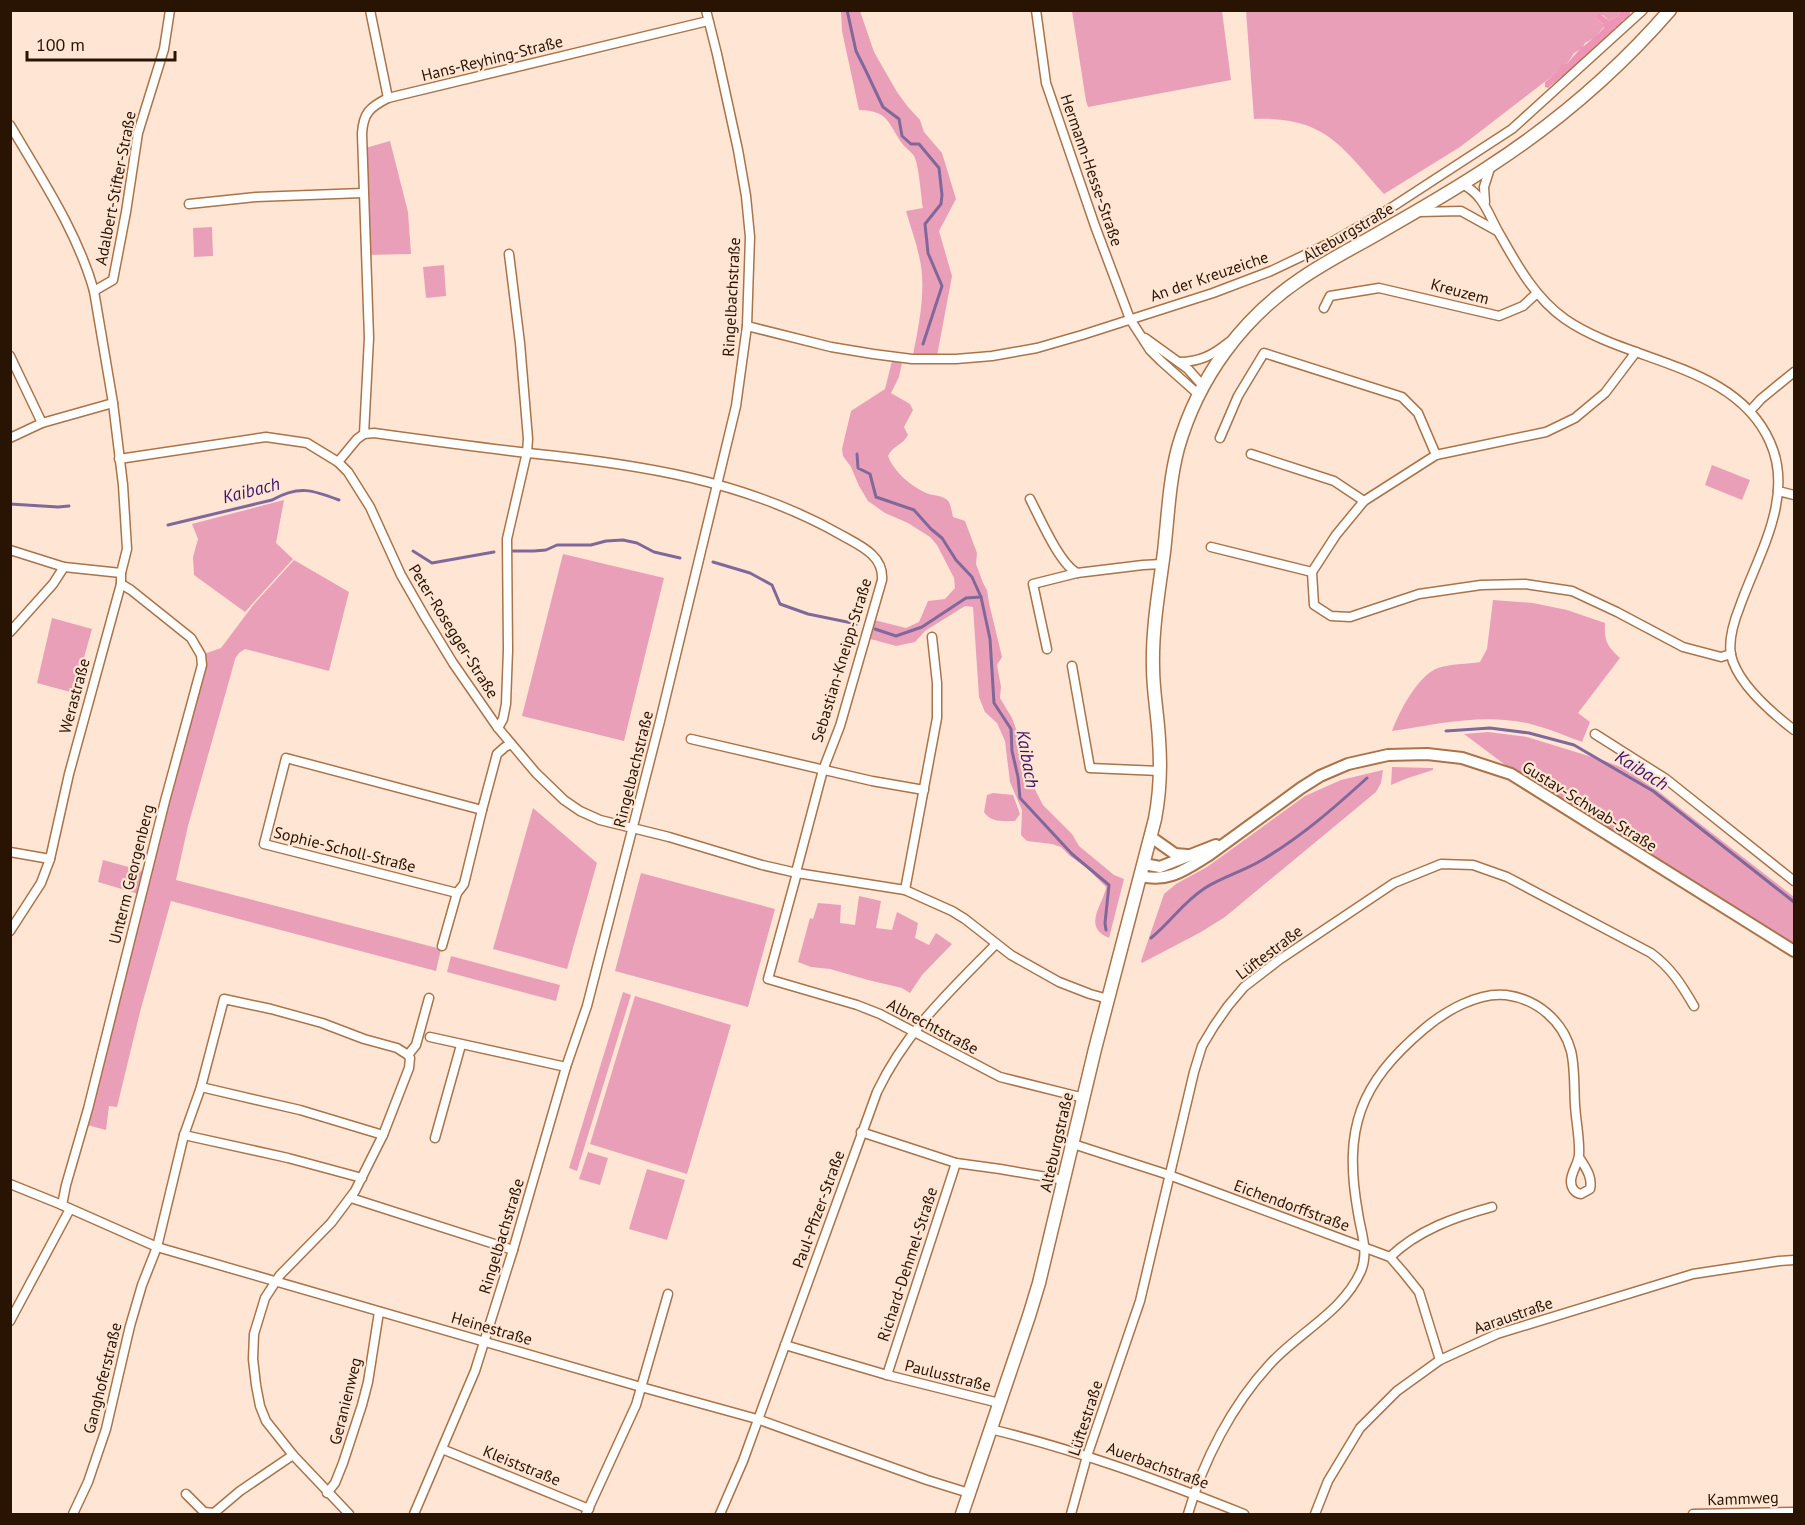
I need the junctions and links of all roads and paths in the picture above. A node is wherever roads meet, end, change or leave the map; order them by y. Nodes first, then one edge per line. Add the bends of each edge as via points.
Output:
1 (171, 10) edge
2 (370, 10) edge
3 (706, 10) edge
4 (1036, 10) edge
5 (1643, 10) edge
6 (1670, 10) edge
7 (708, 21) junction
8 (388, 98) junction
9 (10, 125) edge
10 (1491, 165) junction
11 (1462, 184) junction
12 (363, 193) junction
13 (189, 204) dead end
14 (1485, 205) junction
15 (1416, 213) junction
16 (1498, 231) junction
17 (509, 254) dead end
18 (94, 291) junction
19 (1537, 293) junction
20 (1324, 308) dead end
21 (1130, 319) junction
22 (747, 326) junction
23 (1238, 333) junction
24 (1140, 334) junction
25 (1636, 352) junction
26 (10, 356) edge
27 (1179, 362) junction
28 (1794, 372) edge
29 (1201, 390) junction
30 (113, 403) junction
31 (1750, 411) junction
32 (42, 423) junction
33 (364, 434) junction
34 (10, 438) edge
35 (1220, 438) dead end
36 (526, 452) junction
37 (1251, 454) dead end
38 (1436, 455) junction
39 (119, 459) junction
40 (338, 462) junction
41 (716, 483) junction
42 (1778, 491) junction
43 (1794, 495) edge
44 (1030, 499) dead end
45 (1364, 501) junction
46 (1211, 547) dead end
47 (10, 550) edge
48 (1162, 564) junction
49 (64, 567) junction
50 (1312, 572) junction
51 (121, 573) junction
52 (1077, 573) junction
53 (121, 584) junction
54 (10, 632) edge
55 (932, 637) dead end
56 (1047, 649) dead end
57 (1731, 654) junction
58 (1072, 666) dead end
59 (498, 728) junction
60 (1794, 730) edge
61 (1595, 734) dead end
62 (691, 739) dead end
63 (511, 744) junction
64 (823, 770) junction
65 (1160, 771) junction
66 (924, 790) junction
67 (482, 810) junction
68 (633, 828) junction
69 (1151, 837) junction
70 (1228, 840) junction
71 (10, 852) edge
72 (1190, 856) junction
73 (50, 859) junction
74 (1143, 870) junction
75 (796, 873) junction
76 (1794, 881) edge
77 (905, 890) junction
78 (457, 893) junction
79 (10, 931) edge
80 (996, 944) junction
81 (442, 946) dead end
82 (1794, 951) edge
83 (768, 979) joint
84 (429, 998) dead end
85 (1108, 999) junction
86 (1694, 1006) dead end
87 (914, 1031) junction
88 (430, 1037) dead end
89 (462, 1045) junction
90 (408, 1055) junction
91 (566, 1067) junction
92 (201, 1087) junction
93 (1084, 1098) junction
94 (861, 1132) junction
95 (184, 1135) junction
96 (383, 1135) junction
97 (435, 1138) dead end
98 (1073, 1144) junction
99 (1579, 1157) dead end
100 (956, 1163) junction
101 (1169, 1175) junction
102 (362, 1178) junction
103 (1064, 1180) junction
104 (10, 1184) edge
105 (351, 1198) junction
106 (66, 1207) junction
107 (1492, 1207) dead end
108 (157, 1247) junction
109 (1366, 1248) junction
110 (513, 1250) junction
111 (1390, 1257) junction
112 (1794, 1260) edge
113 (275, 1282) junction
114 (668, 1294) dead end
115 (379, 1312) junction
116 (10, 1321) edge
117 (484, 1342) junction
118 (785, 1345) junction
119 (1440, 1360) junction
120 (887, 1375) junction
121 (641, 1388) junction
122 (999, 1403) junction
123 (758, 1419) junction
124 (990, 1430) junction
125 (442, 1449) junction
126 (293, 1455) junction
127 (1087, 1456) junction
128 (327, 1493) junction
129 (969, 1493) junction
130 (186, 1494) dead end
131 (1194, 1494) junction
132 (588, 1512) edge
133 (1794, 1512) edge
134 (73, 1515) edge
135 (349, 1515) edge
136 (414, 1515) edge
137 (720, 1515) edge
138 (962, 1515) edge
139 (1071, 1515) edge
140 (1188, 1515) edge
141 (1244, 1515) edge
142 (1315, 1515) edge
143 (1693, 1515) edge

1 - 18 street, Adalbert-Stifter-Straße via 164,48 138,133 113,280
2 - 8 street
3 - 7 street, Ringelbachstraße
4 - 21 street, Hermann-Hesse-Straße via 1046,83
5 - 21 street, An der Kreuzeiche via 1512,129 1383,213 1271,272
6 - 10 main road, Alteburgstraße via 1642,42 1579,99
7 - 8 street, Hans-Reyhing-Straße
7 - 22 street, Ringelbachstraße via 746,196 750,237
8 - 12 street, Hans-Reyhing-Straße via 373,106 362,120
9 - 18 street via 68,226
10 - 11 main road, Alteburgstraße
10 - 14 street via 1484,186
11 - 14 street via 1478,194
11 - 15 main road, Alteburgstraße
12 - 13 street
12 - 33 street, Hans-Reyhing-Straße via 369,339
14 - 16 street
15 - 16 street via 1461,211
15 - 23 main road, Alteburgstraße via 1302,278
16 - 19 street
17 - 36 street via 528,426
18 - 30 street
19 - 20 street, Kreuzem via 1500,316 1379,288 1330,296
19 - 25 street via 1578,327
21 - 22 street, An der Kreuzeiche via 1037,348 946,359 862,353
21 - 24 street, Hermann-Hesse-Straße
22 - 41 street, Ringelbachstraße via 736,406
23 - 27 street via 1207,357
23 - 29 main road, Alteburgstraße
24 - 27 street, Hermann-Hesse-Straße
24 - 29 street, Hermann-Hesse-Straße via 1161,362
25 - 31 street via 1699,376
25 - 38 street via 1605,393 1575,418 1545,432
26 - 32 street
27 - 29 street, Hermann-Hesse-Straße
28 - 31 street
29 - 48 main road, Alteburgstraße via 1174,466
30 - 32 street
30 - 39 street
31 - 42 street via 1770,442
32 - 34 street
33 - 36 street
33 - 40 street
35 - 38 street via 1238,396 1264,353 1402,397 1418,413
36 - 41 street via 634,466
36 - 59 street via 507,538 506,704
37 - 45 street via 1334,481
38 - 45 street
39 - 40 street, Peter-Rosegger-Straße via 266,437 307,443
39 - 51 street, Werastraße via 126,549
40 - 59 street, Peter-Rosegger-Straße via 370,507 430,626
41 - 64 street, Sebastian-Kneipp-Straße via 821,523 871,553 881,567 879,591 840,726
41 - 68 street, Ringelbachstraße
42 - 43 street
42 - 57 street via 1771,528 1736,616
44 - 52 street via 1054,544
45 - 50 street
46 - 50 street
47 - 49 street
48 - 52 street
48 - 65 main road, Alteburgstraße via 1153,650
49 - 51 street
49 - 54 street
50 - 57 street via 1314,605 1331,616 1350,617 1419,594 1481,585 1525,584 1572,591 1683,647 1721,657
51 - 53 street, Werastraße
52 - 56 street via 1033,584
53 - 73 street, Werastraße
53 - 106 street, Unterm Georgenberg via 190,638 201,655 202,665 66,1185
55 - 66 street via 939,702
57 - 60 street via 1747,684
58 - 65 street via 1090,768
59 - 63 street, Peter-Rosegger-Straße
61 - 76 street via 1666,780
62 - 64 street
63 - 67 street via 497,754
63 - 68 street, Peter-Rosegger-Straße via 564,800 600,820
64 - 66 street
64 - 75 street, Sebastian-Kneipp-Straße
65 - 69 main road, Alteburgstraße
66 - 77 street
67 - 78 street via 464,884
67 - 78 street, Sophie-Scholl-Straße via 286,758 264,844
68 - 75 street, Peter-Rosegger-Straße
68 - 91 street, Ringelbachstraße via 587,1006
69 - 72 street via 1175,854
69 - 74 main road, Alteburgstraße
70 - 72 street, Gustav-Schwab-Straße
70 - 74 street, Gustav-Schwab-Straße via 1172,876 1158,879
70 - 82 street, Gustav-Schwab-Straße via 1301,788 1348,764 1388,755 1462,758 1510,774
71 - 73 street
72 - 74 street, Gustav-Schwab-Straße
73 - 79 street, Werastraße via 38,889
74 - 85 main road, Alteburgstraße
75 - 77 street, Peter-Rosegger-Straße
75 - 83 street, Sebastian-Kneipp-Straße
77 - 80 street, Peter-Rosegger-Straße via 952,911
78 - 81 street
80 - 85 street, Peter-Rosegger-Straße via 1069,987
80 - 87 street, Paul-Pfizer-Straße
83 - 87 street, Albrechtstraße via 857,1005
84 - 90 street via 418,1038
85 - 93 main road, Alteburgstraße
86 - 101 street, Lüftestraße via 1680,981 1651,953 1507,877 1473,865 1441,864 1384,890 1244,987 1202,1046
87 - 93 street, Albrechtstraße via 1000,1077
87 - 94 street, Paul-Pfizer-Straße via 885,1076
88 - 89 street
89 - 91 street
89 - 97 street
90 - 92 street, Ganghoferstraße via 322,1023 224,999
90 - 96 street via 411,1063
91 - 110 street, Ringelbachstraße
92 - 95 street, Ganghoferstraße
92 - 96 street via 300,1110
93 - 98 main road, Alteburgstraße
94 - 100 street
94 - 118 street, Paul-Pfizer-Straße
95 - 102 street
95 - 108 street, Ganghoferstraße
96 - 102 street
98 - 101 street, Eichendorffstraße
98 - 103 main road, Alteburgstraße
99 - 109 street via 1571,1052 1561,1028 1544,1010 1525,999 1504,995 1482,997 1453,1009 1403,1047 1366,1097 1355,1125 1352,1167
100 - 103 street
100 - 120 street, Richard-Dehmel-Straße
101 - 109 street, Eichendorffstraße
101 - 127 street, Lüftestraße via 1140,1300
102 - 105 street
103 - 122 main road, Alteburgstraße via 1035,1295
104 - 106 street, Heinestraße
105 - 110 street
105 - 113 street
106 - 108 street, Heinestraße
106 - 116 street, Unterm Georgenberg
107 - 111 street via 1426,1230
108 - 113 street, Heinestraße
108 - 134 street, Ganghoferstraße via 130,1326 100,1447
109 - 111 street, Eichendorffstraße
109 - 131 street via 1362,1269 1348,1293 1270,1364 1237,1407
110 - 117 street, Ringelbachstraße
111 - 119 street, Eichendorffstraße via 1419,1292
112 - 119 street, Aaraustraße via 1694,1274 1497,1334
113 - 115 street, Heinestraße
113 - 126 street via 257,1323 253,1359 263,1413
114 - 121 street
115 - 117 street, Heinestraße
115 - 128 street, Geranienweg via 362,1405 344,1463
117 - 121 street, Heinestraße
117 - 125 street, Ringelbachstraße
118 - 120 street, Paulusstraße
118 - 123 street, Paul-Pfizer-Straße
119 - 142 street, Aaraustraße via 1397,1391 1360,1428 1328,1481
120 - 122 street, Paulusstraße
121 - 123 street, Heinestraße
121 - 132 street
122 - 124 main road, Alteburgstraße
123 - 129 street, Heinestraße
123 - 137 street, Paul-Pfizer-Straße
124 - 127 street, Auerbachstraße
124 - 129 main road, Alteburgstraße
125 - 132 street, Kleiststraße
125 - 136 street, Ringelbachstraße
126 - 128 street
126 - 130 street via 214,1513 204,1512
127 - 131 street, Auerbachstraße
127 - 139 street, Lüftestraße
128 - 135 street
129 - 138 main road, Alteburgstraße
131 - 140 street
131 - 141 street, Auerbachstraße
133 - 143 street, Kammweg

